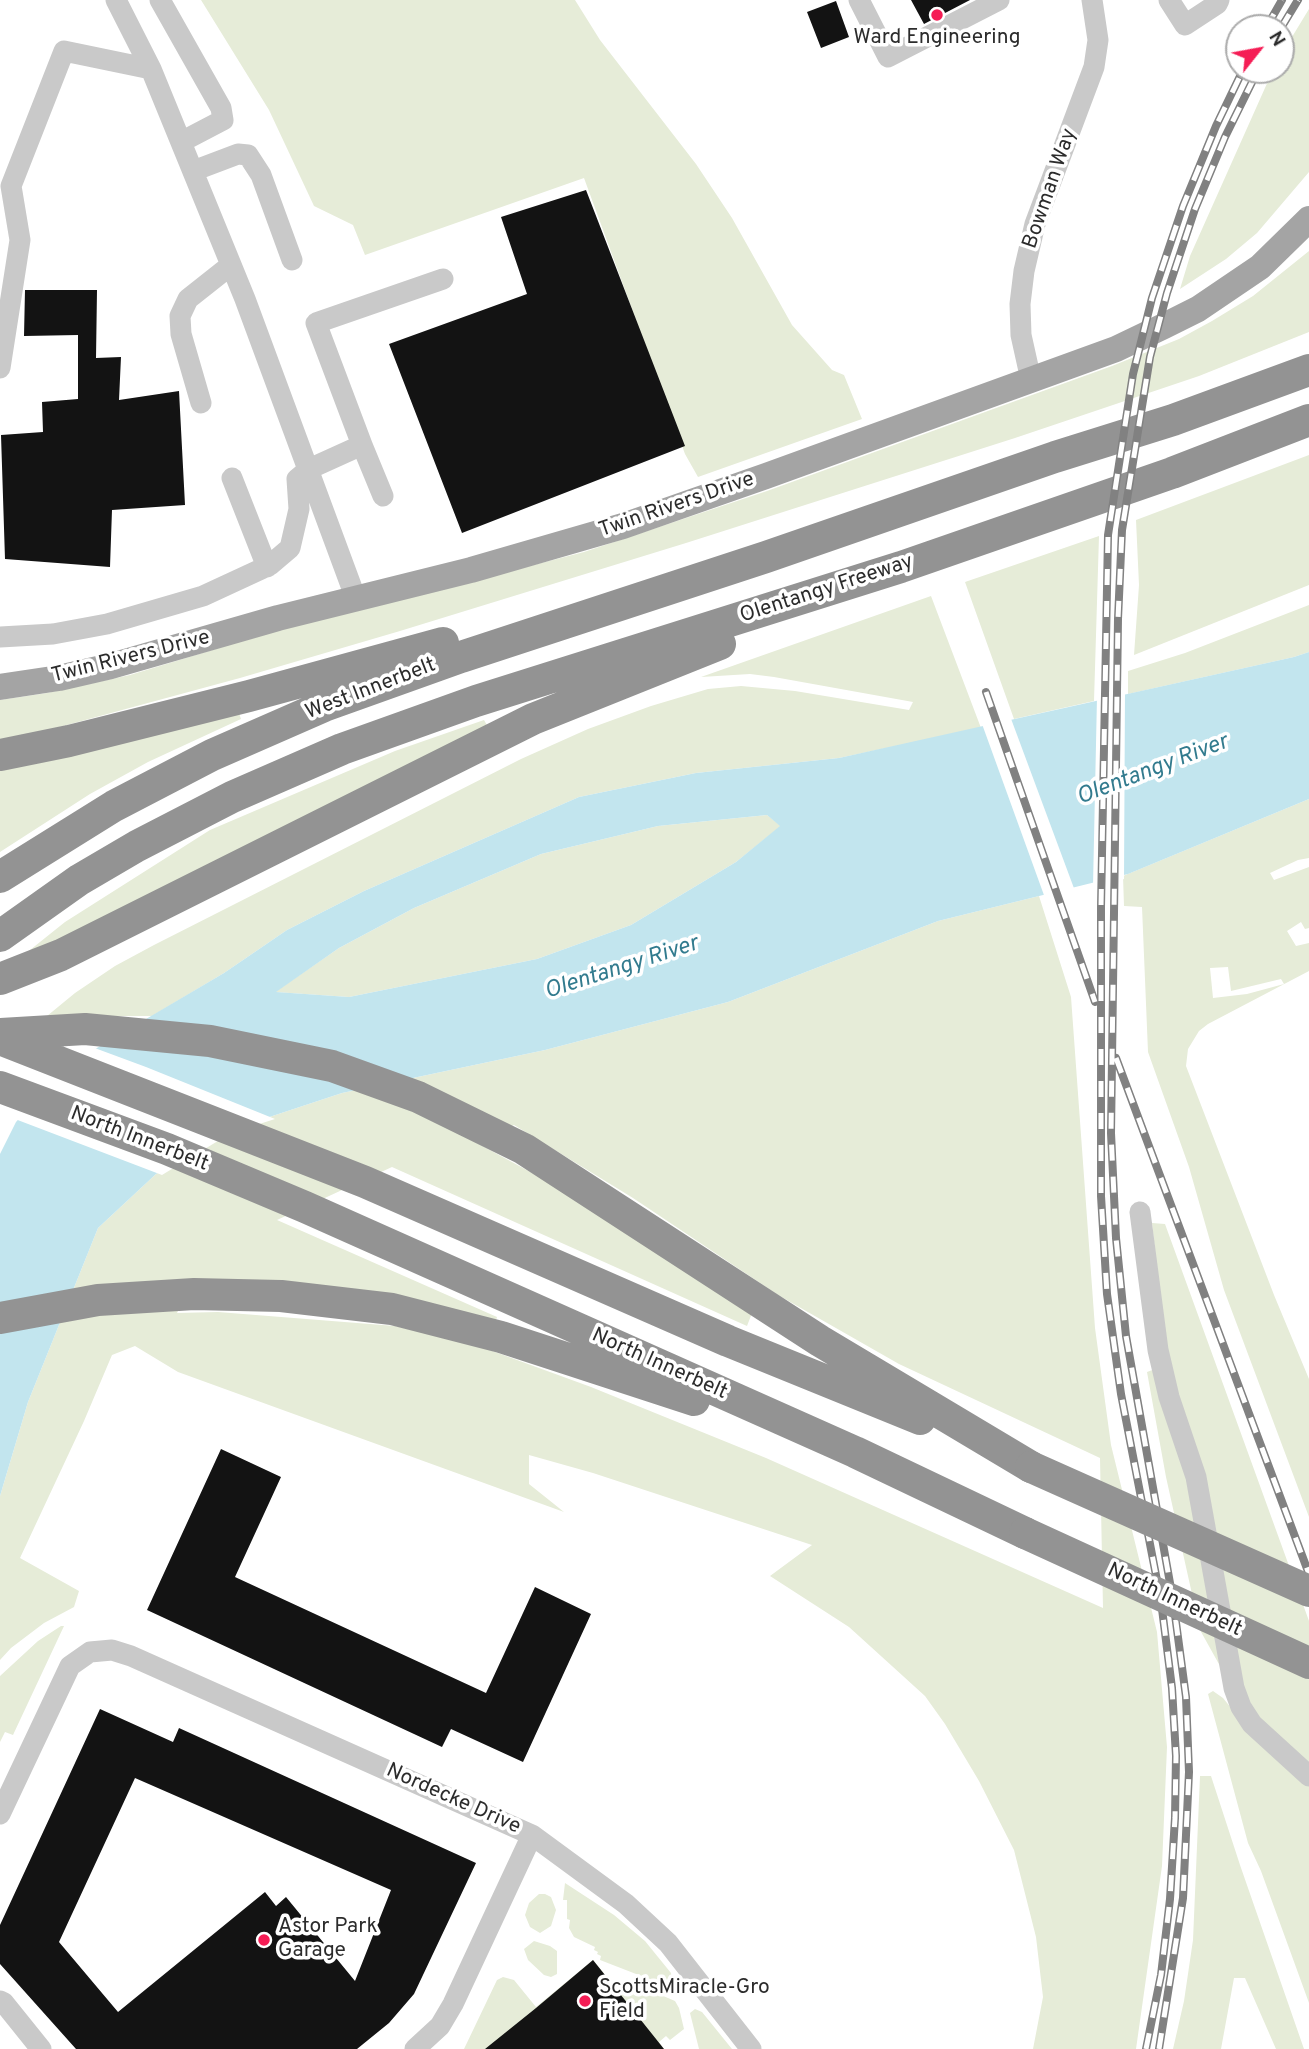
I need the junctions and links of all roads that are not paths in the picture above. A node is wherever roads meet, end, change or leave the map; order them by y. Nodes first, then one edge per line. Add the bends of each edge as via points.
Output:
1 (117, 0) edge
2 (160, 0) edge
3 (859, 0) edge
4 (999, 0) edge
5 (1092, 0) edge
6 (1169, 0) edge
7 (1219, 0) edge
8 (151, 69) junction
9 (181, 142) junction
10 (193, 171) junction
11 (1309, 219) edge
12 (292, 260) dead end
13 (231, 265) junction
14 (443, 279) dead end
15 (0, 369) edge
16 (1309, 370) edge
17 (1031, 380) junction
18 (201, 403) dead end
19 (1309, 421) edge
20 (362, 445) junction
21 (309, 469) junction
22 (232, 478) dead end
23 (383, 496) dead end
24 (766, 557) junction
25 (267, 567) junction
26 (885, 572) junction
27 (355, 598) junction
28 (0, 637) edge
29 (0, 687) edge
30 (0, 755) edge
31 (0, 877) edge
32 (0, 936) edge
33 (0, 979) edge
34 (0, 1034) edge
35 (0, 1040) edge
36 (0, 1087) edge
37 (1140, 1212) dead end
38 (0, 1318) edge
39 (855, 1452) junction
40 (1031, 1467) junction
41 (1309, 1591) edge
42 (1309, 1663) edge
43 (1309, 1776) edge
44 (0, 1814) edge
45 (532, 1835) junction
46 (0, 2001) edge
47 (41, 2049) edge
48 (415, 2049) edge
49 (751, 2049) edge

1 - 8 street
2 - 9 street via 221,108 223,120
3 - 4 street via 888,57
5 - 17 street, Bowman Way via 1098,40 1094,66 1035,224 1024,271 1021,335
6 - 7 street via 1185,25
8 - 9 street
8 - 15 street via 64,51 11,186 20,240
9 - 10 street
10 - 12 street via 238,154 248,155 261,175
10 - 13 street
11 - 17 main road, Twin Rivers Drive via 1260,267 1198,309 1116,349
13 - 18 street via 188,299 180,316
13 - 21 street
14 - 20 street via 316,323
16 - 24 highway
17 - 27 main road, Twin Rivers Drive via 623,526
19 - 26 highway, Olentangy Freeway
20 - 21 street
20 - 23 street
21 - 25 street via 297,479 299,509 290,548
21 - 27 street
22 - 25 street
24 - 30 highway via 249,696
24 - 31 highway, West Innerbelt via 324,706 212,755 114,806
25 - 28 street via 203,596 107,624
26 - 32 highway, Olentangy Freeway via 476,701 342,749 137,846
26 - 33 highway via 533,719 61,955
27 - 29 main road, Twin Rivers Drive via 111,666
34 - 40 highway via 99,1030 209,1041 332,1066 418,1097 524,1149 820,1341
35 - 40 highway, North Innerbelt via 365,1182
36 - 39 highway, North Innerbelt via 305,1207
37 - 43 street via 1158,1350 1196,1477 1234,1688 1252,1724
38 - 39 highway via 98,1300 194,1294 281,1296 392,1309 501,1337
39 - 42 highway, North Innerbelt, bridge
40 - 41 highway, North Innerbelt, bridge
44 - 45 street, Nordecke Drive via 69,1666 90,1652 112,1650
45 - 48 street via 453,2004 440,2026
45 - 49 street, Nordecke Drive via 626,1904 668,1943
46 - 47 street

